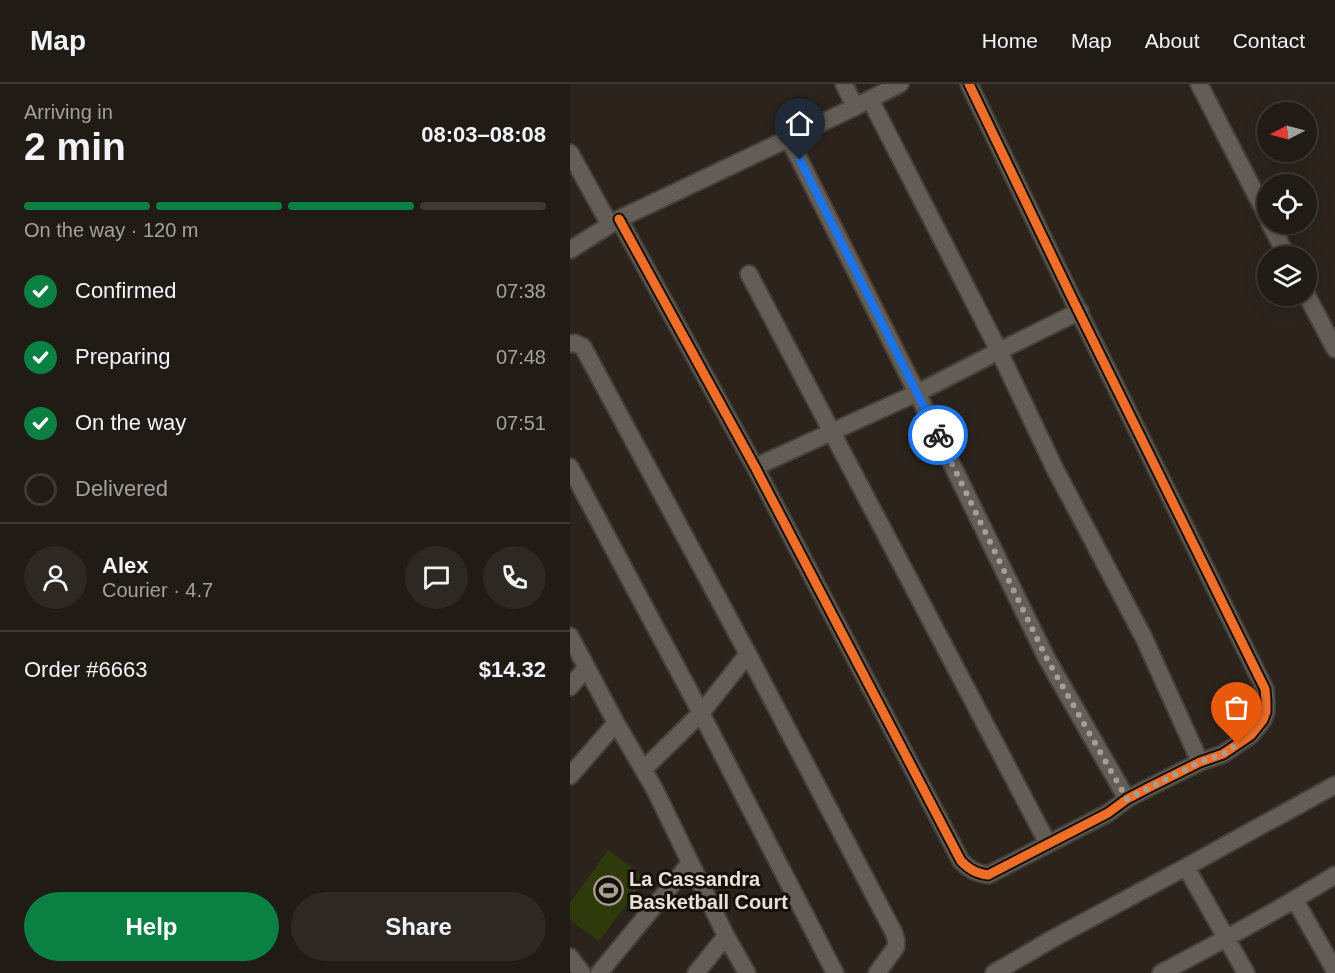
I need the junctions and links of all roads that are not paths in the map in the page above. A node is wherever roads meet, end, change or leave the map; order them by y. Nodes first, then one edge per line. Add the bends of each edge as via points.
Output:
1 (844, 84) edge
2 (900, 84) edge
3 (969, 84) edge
4 (1199, 84) edge
5 (863, 103) junction
6 (789, 139) junction
7 (570, 153) edge
8 (1257, 197) edge
9 (614, 222) junction
10 (570, 250) edge
11 (749, 274) dead end
12 (1312, 306) edge
13 (1080, 311) junction
14 (570, 344) edge
15 (1335, 349) edge
16 (999, 351) junction
17 (917, 393) junction
18 (833, 432) junction
19 (570, 467) edge
20 (755, 467) junction
21 (570, 636) edge
22 (748, 654) junction
23 (586, 668) junction
24 (570, 687) edge
25 (701, 712) junction
26 (616, 723) junction
27 (1200, 762) junction
28 (644, 769) junction
29 (570, 776) edge
30 (1335, 785) edge
31 (1127, 799) junction
32 (1048, 844) junction
33 (690, 864) junction
34 (1186, 867) junction
35 (1335, 875) edge
36 (1295, 900) junction
37 (726, 936) junction
38 (1227, 939) junction
39 (570, 957) edge
40 (1335, 971) edge
41 (582, 973) edge
42 (599, 973) edge
43 (696, 973) edge
44 (747, 973) edge
45 (835, 973) edge
46 (877, 973) edge
47 (994, 973) edge
48 (1161, 973) edge
49 (1246, 973) edge

1 - 5 street
2 - 5 street
3 - 13 street
4 - 8 street
5 - 6 street
5 - 16 street
6 - 9 street
6 - 17 street
7 - 9 street
9 - 10 street
9 - 20 street
11 - 18 street
12 - 15 street
13 - 16 street
13 - 27 street via 1265,689 1266,712 1251,735 1223,754
14 - 22 street via 583,346
16 - 17 street
16 - 27 street via 1055,469 1144,638
17 - 18 street
17 - 31 street via 1047,659
18 - 20 street
18 - 32 street
19 - 25 street
20 - 32 street via 961,861 969,869 988,875
21 - 23 street
22 - 25 street
22 - 46 street via 894,933 896,947
23 - 24 street
23 - 26 street
25 - 28 street
25 - 45 street
26 - 28 street
26 - 29 street
27 - 31 street
28 - 33 street
30 - 34 street
31 - 32 street
33 - 37 street
33 - 42 street
34 - 38 street
34 - 47 street
35 - 36 street
36 - 38 street
36 - 40 street
37 - 43 street
37 - 44 street
38 - 48 street
38 - 49 street
39 - 41 street

